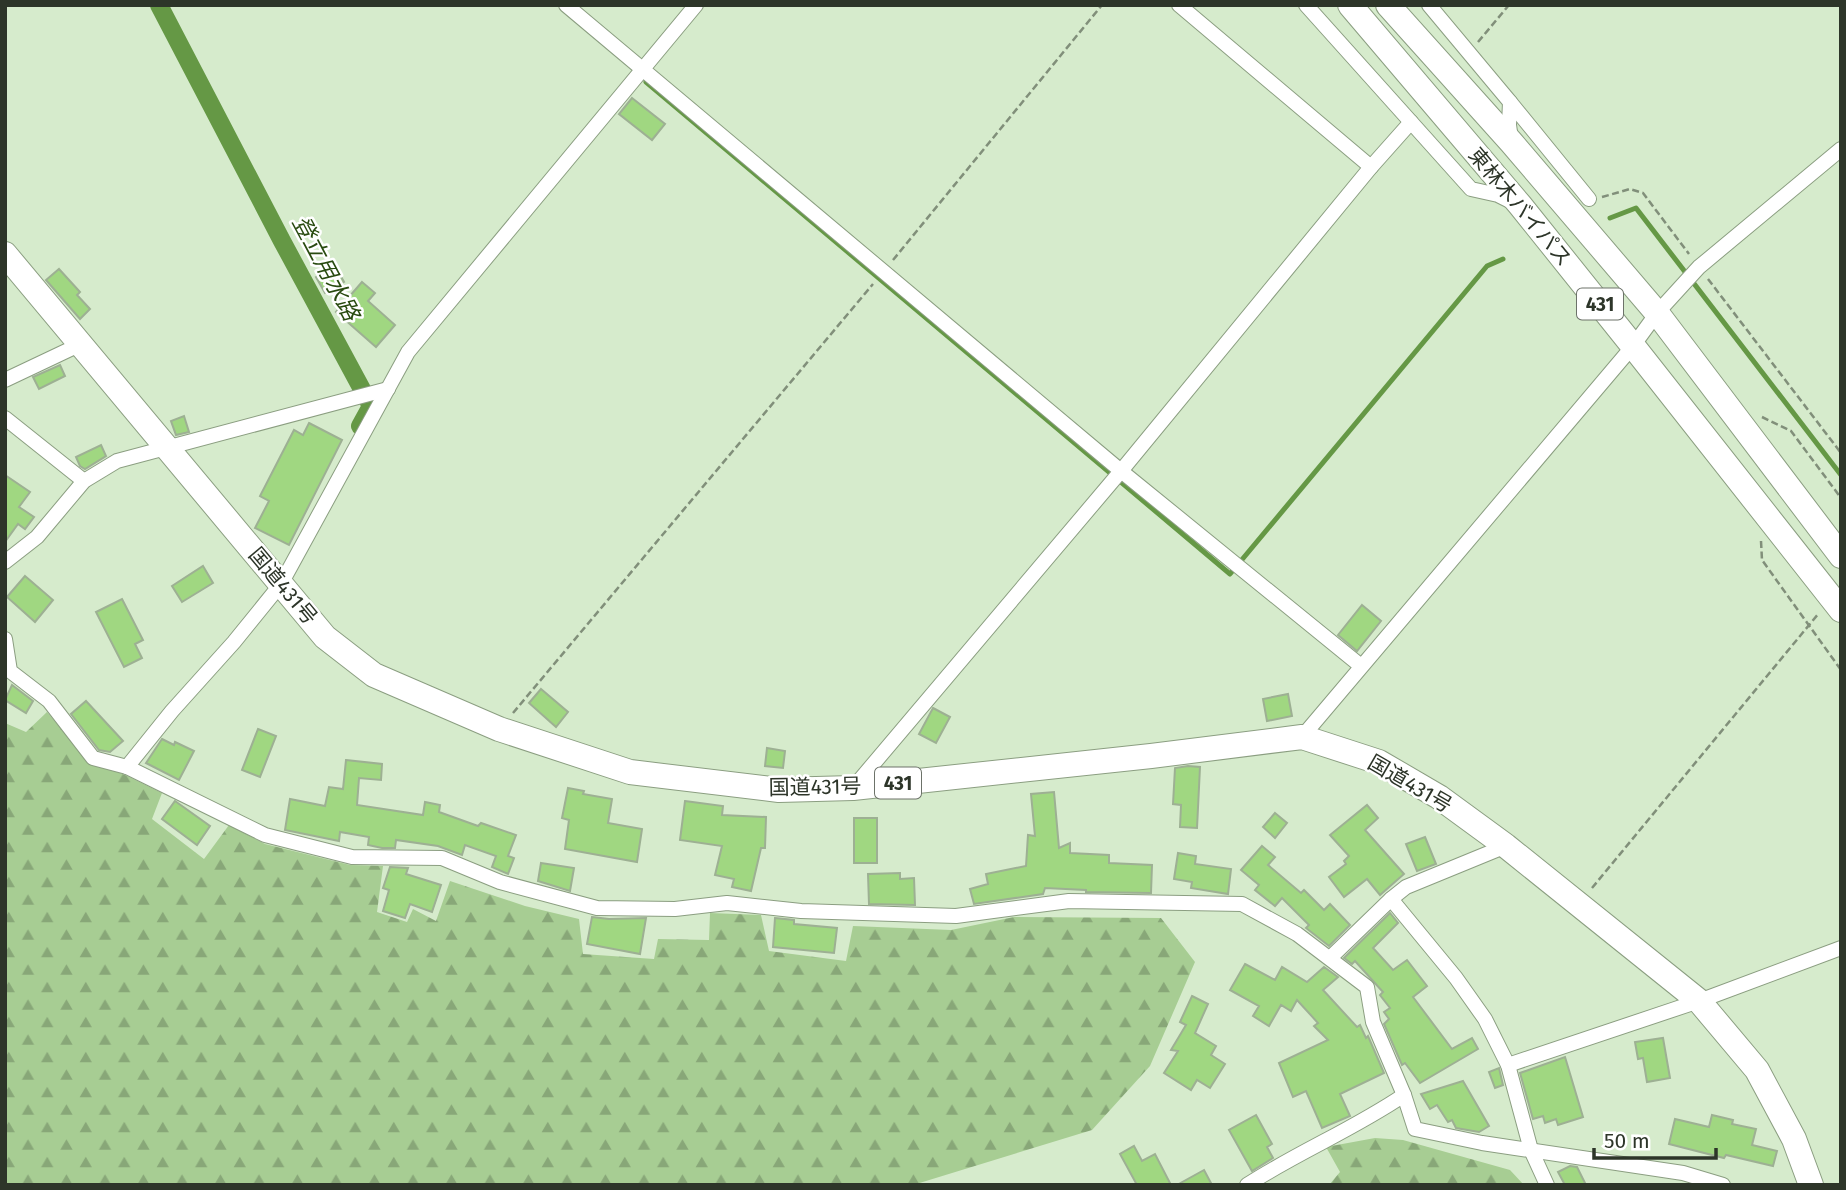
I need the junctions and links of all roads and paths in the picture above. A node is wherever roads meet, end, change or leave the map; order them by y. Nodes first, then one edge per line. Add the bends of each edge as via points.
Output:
1 (566, 5) edge
2 (696, 5) edge
3 (1102, 5) edge
4 (1180, 5) edge
5 (1306, 5) edge
6 (1350, 5) edge
7 (1388, 5) edge
8 (1429, 5) edge
9 (643, 69) junction
10 (1510, 102) junction
11 (1411, 122) junction
12 (1511, 142) junction
13 (1841, 149) edge
14 (1371, 167) junction
15 (1589, 199) joint
16 (1520, 205) junction
17 (5, 254) edge
18 (1699, 267) junction
19 (883, 272) junction
20 (1657, 313) junction
21 (81, 344) junction
22 (1633, 346) junction
23 (5, 380) edge
24 (388, 389) junction
25 (5, 418) edge
26 (166, 450) junction
27 (1841, 453) edge
28 (1121, 471) junction
29 (84, 481) junction
30 (1841, 556) edge
31 (5, 562) edge
32 (281, 584) junction
33 (1836, 604) edge
34 (5, 639) edge
35 (1361, 666) junction
36 (499, 729) junction
37 (1303, 737) junction
38 (127, 767) junction
39 (853, 788) junction
40 (1506, 846) junction
41 (1391, 899) junction
42 (1578, 904) junction
43 (1841, 948) edge
44 (1330, 958) junction
45 (1699, 1000) junction
46 (1508, 1065) junction
47 (1404, 1095) junction
48 (1531, 1150) junction
49 (1247, 1185) edge
50 (1547, 1185) edge
51 (1723, 1185) edge
52 (1811, 1185) edge

1 - 9 street
2 - 9 street
3 - 19 path
4 - 14 street
5 - 11 street
6 - 16 highway, 東林木バイパス / 431
7 - 12 highway, 東林木バイパス / 431
8 - 10 street
9 - 19 street
9 - 24 street via 408,352
10 - 12 street
10 - 15 street
11 - 14 street
11 - 16 street via 1471,189
12 - 20 highway, 東林木バイパス / 431
13 - 18 street
14 - 28 street
15 - 18 path via 1630,189 1643,193
16 - 22 highway, 東林木バイパス / 431
17 - 21 highway, 国道431号 / 431
18 - 20 street
18 - 27 path
19 - 28 street
19 - 36 path
20 - 22 street
20 - 30 highway, 東林木バイパス / 431
21 - 23 street
21 - 26 highway, 国道431号 / 431
22 - 33 highway, 東林木バイパス / 431
22 - 35 street
24 - 26 street
24 - 32 street
25 - 29 street
26 - 29 street via 117,461
26 - 32 highway, 国道431号 / 431
28 - 35 street
28 - 39 street
29 - 31 street via 37,537
32 - 36 highway, 国道431号 / 431 via 325,637 374,675
32 - 38 street
33 - 42 path
34 - 38 street via 10,671 49,701 93,758
35 - 37 street
36 - 39 highway, 国道431号 / 431 via 630,772 779,790
37 - 39 highway, 国道431号 / 431
37 - 40 highway, 国道431号 / 431 via 1379,762 1439,797
38 - 44 street via 265,835 352,857 442,858 500,882 597,908 675,909 727,903 802,911 956,916 1069,901 1241,904
40 - 41 street via 1406,887
40 - 42 highway, 国道431号 / 431
41 - 44 street
41 - 46 street via 1485,1019
42 - 45 highway, 国道431号 / 431
43 - 45 street
44 - 47 street via 1367,987 1373,1022
45 - 46 street
45 - 52 highway, 国道431号 / 431 via 1757,1070 1794,1139
46 - 48 street
47 - 48 street via 1415,1129
47 - 49 street
48 - 50 street
48 - 51 street via 1683,1173

